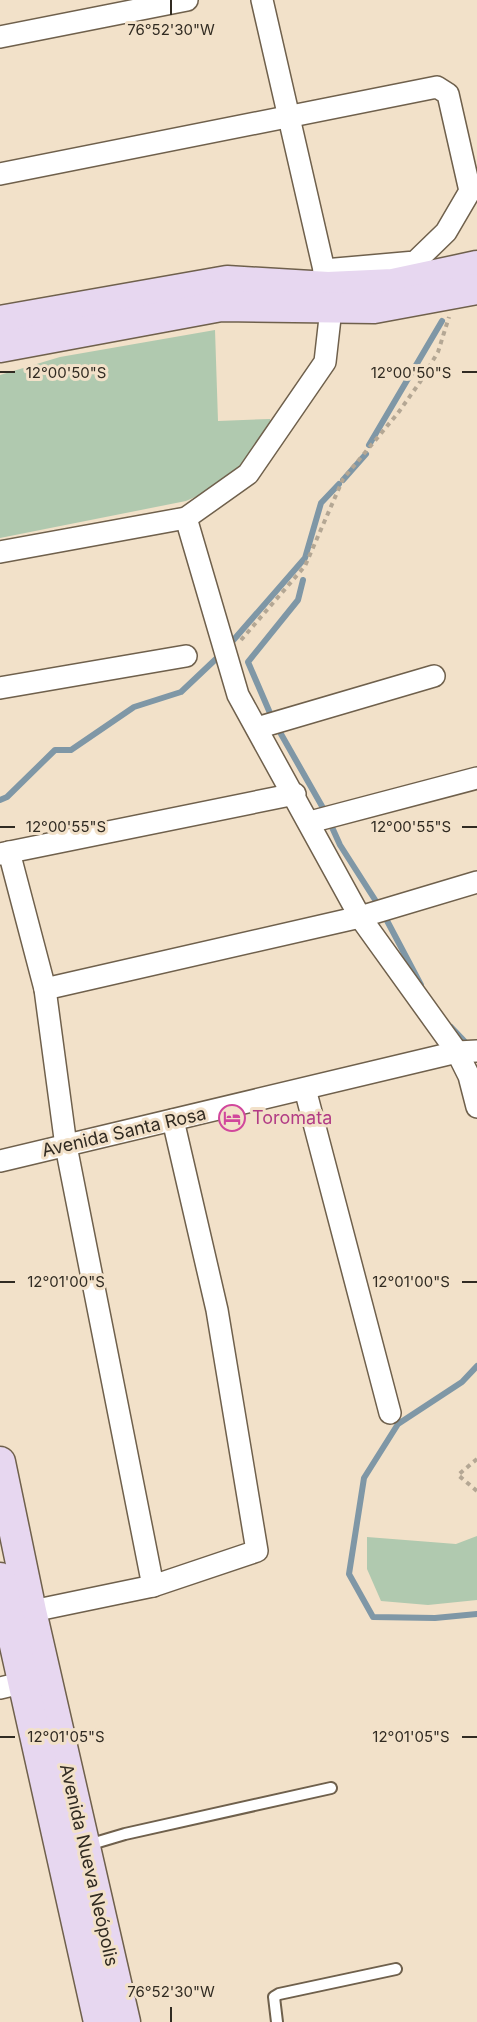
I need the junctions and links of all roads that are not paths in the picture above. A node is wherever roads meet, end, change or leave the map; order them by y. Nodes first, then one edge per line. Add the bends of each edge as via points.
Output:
1 (187, 0) edge
2 (262, 0) edge
3 (0, 37) edge
4 (289, 119) junction
5 (0, 174) edge
6 (477, 266) edge
7 (327, 289) junction
8 (467, 291) edge
9 (0, 321) edge
10 (0, 347) edge
11 (186, 518) junction
12 (0, 552) edge
13 (186, 656) dead end
14 (434, 676) dead end
15 (0, 688) edge
16 (257, 728) junction
17 (477, 778) edge
18 (295, 794) junction
19 (309, 822) junction
20 (4, 853) edge
21 (477, 882) edge
22 (360, 916) junction
23 (45, 989) junction
24 (467, 1052) edge
25 (305, 1089) junction
26 (477, 1107) edge
27 (173, 1120) junction
28 (66, 1146) junction
29 (0, 1161) edge
30 (390, 1413) dead end
31 (0, 1461) edge
32 (0, 1578) edge
33 (153, 1586) junction
34 (20, 1614) junction
35 (23, 1683) edge
36 (42, 1715) junction
37 (331, 1788) dead end
38 (84, 1846) junction
39 (396, 1969) dead end
40 (99, 2022) edge
41 (125, 2022) edge
42 (277, 2022) edge

1 - 3 street
2 - 4 street
4 - 5 street
4 - 7 street
4 - 7 street via 438,87 448,94 470,190 446,232 415,262
6 - 7 street via 393,284
7 - 8 street via 374,308
7 - 9 street via 227,281
7 - 10 street
7 - 11 street via 325,363 248,474
11 - 12 street
11 - 16 street via 238,695
13 - 15 street
14 - 16 street
16 - 18 street
17 - 19 street
18 - 19 street
18 - 20 street
19 - 22 street
20 - 23 street
21 - 22 street
22 - 23 street
22 - 24 street
23 - 28 street
24 - 25 street, Avenida Santa Rosa
24 - 26 street
25 - 27 street, Avenida Santa Rosa
25 - 30 street
27 - 28 street, Avenida Santa Rosa
27 - 33 street via 217,1310 257,1551
28 - 29 street, Avenida Santa Rosa
28 - 33 street
31 - 34 street, Avenida Nueva Neópolis
32 - 34 street, Avenida Nueva Neópolis
33 - 34 street
34 - 35 street, Avenida Nueva Neópolis
35 - 36 street, Avenida Nueva Neópolis
36 - 38 street, Avenida Nueva Neópolis
36 - 40 street, Avenida Nueva Neópolis
37 - 38 lane
38 - 41 street, Avenida Nueva Neópolis
39 - 42 lane via 279,1994 274,1997

